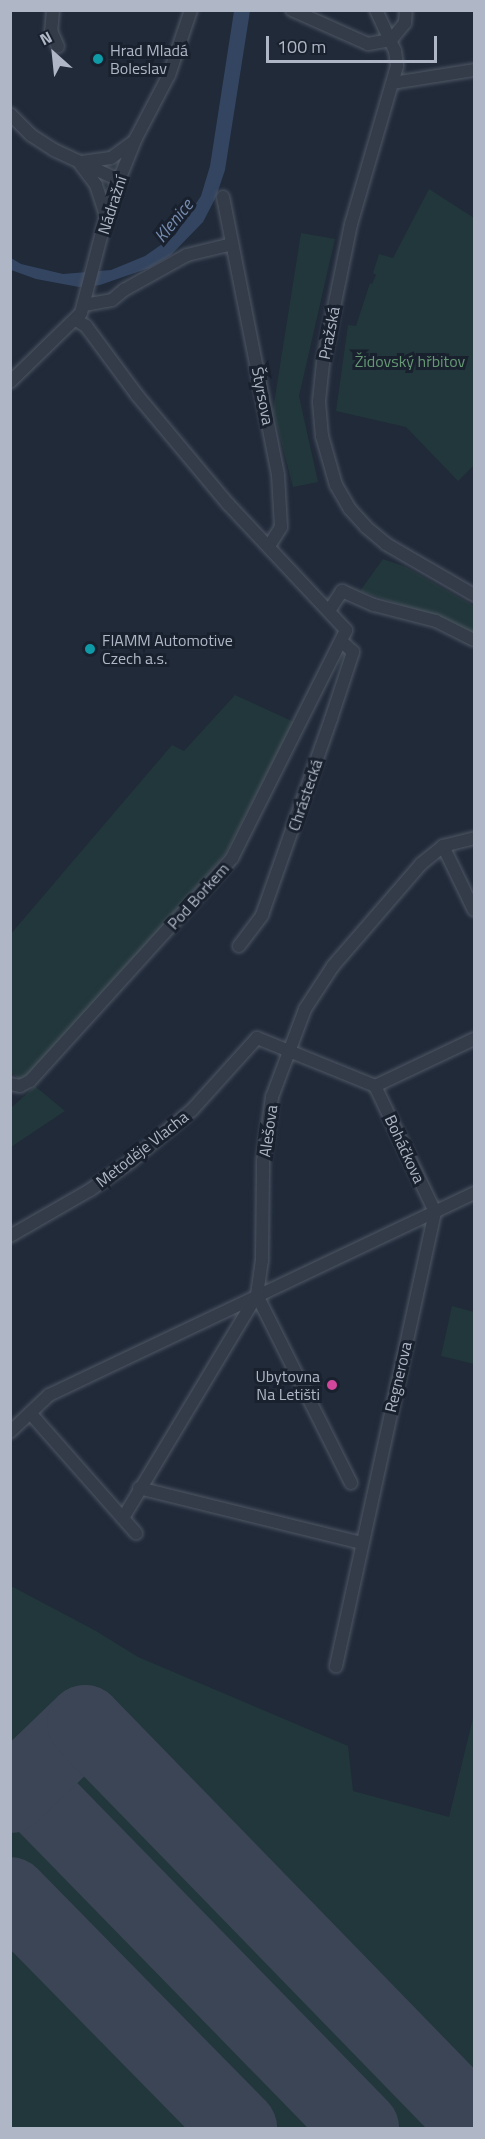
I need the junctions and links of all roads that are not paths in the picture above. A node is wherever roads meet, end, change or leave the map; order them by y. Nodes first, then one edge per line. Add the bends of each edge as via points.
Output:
1 (53, 10) edge
2 (191, 10) edge
3 (292, 10) edge
4 (376, 10) edge
5 (406, 10) edge
6 (391, 40) junction
7 (58, 47) dead end
8 (474, 70) edge
9 (393, 83) junction
10 (10, 114) edge
11 (136, 138) junction
12 (77, 161) junction
13 (119, 180) junction
14 (223, 197) dead end
15 (106, 217) junction
16 (232, 244) junction
17 (84, 305) junction
18 (76, 320) junction
19 (10, 382) edge
20 (269, 546) junction
21 (474, 595) edge
22 (329, 611) junction
23 (344, 635) junction
24 (474, 640) edge
25 (474, 838) edge
26 (443, 846) junction
27 (474, 910) edge
28 (239, 946) dead end
29 (474, 1039) edge
30 (287, 1053) junction
31 (10, 1084) edge
32 (375, 1086) junction
33 (474, 1193) edge
34 (435, 1212) junction
35 (10, 1236) edge
36 (257, 1295) junction
37 (31, 1414) junction
38 (12, 1425) edge
39 (351, 1483) dead end
40 (139, 1488) junction
41 (123, 1518) junction
42 (136, 1533) dead end
43 (362, 1543) junction
44 (336, 1666) dead end

1 - 7 street via 51,31
2 - 11 street, Nádražní via 169,75
3 - 6 street via 368,44
4 - 6 street, Pražská
5 - 6 street via 405,23
6 - 9 street, Pražská via 397,66
8 - 9 street
9 - 21 street, Pražská via 351,224 332,317 319,402 322,436 336,485 366,527 386,544
10 - 12 street via 31,135
11 - 12 street via 111,158
11 - 13 street, Nádražní
12 - 13 street
12 - 15 street via 96,185
13 - 15 street, Nádražní
14 - 16 street, Štyrsova
15 - 17 street, Nádražní
16 - 17 street via 187,255 112,300
16 - 20 street, Štyrsova via 278,475 281,526
17 - 18 street, Nádražní
18 - 19 street, Nádražní
18 - 20 street via 86,326 137,395 228,504
20 - 22 street
22 - 23 street
22 - 24 street via 342,591 374,605 436,621
23 - 28 street, Chrástecká via 353,652 331,719 262,915
23 - 31 street, Pod Borkem via 232,858 30,1081 20,1086
25 - 26 street, Alešova
26 - 27 street
26 - 30 street, Alešova via 421,864 333,966 305,1009
29 - 32 street
30 - 32 street
30 - 35 street, Metoděje Vlacha via 257,1038 192,1110 146,1149 90,1190
30 - 36 street, Alešova via 272,1097 263,1161 262,1261
32 - 34 street, Boháčkova
33 - 34 street
34 - 36 street
34 - 43 street, Regnerova
36 - 37 street via 49,1395
36 - 39 street
36 - 40 street
37 - 38 street
37 - 41 street
40 - 41 street
40 - 43 street
41 - 42 street
43 - 44 street, Regnerova

